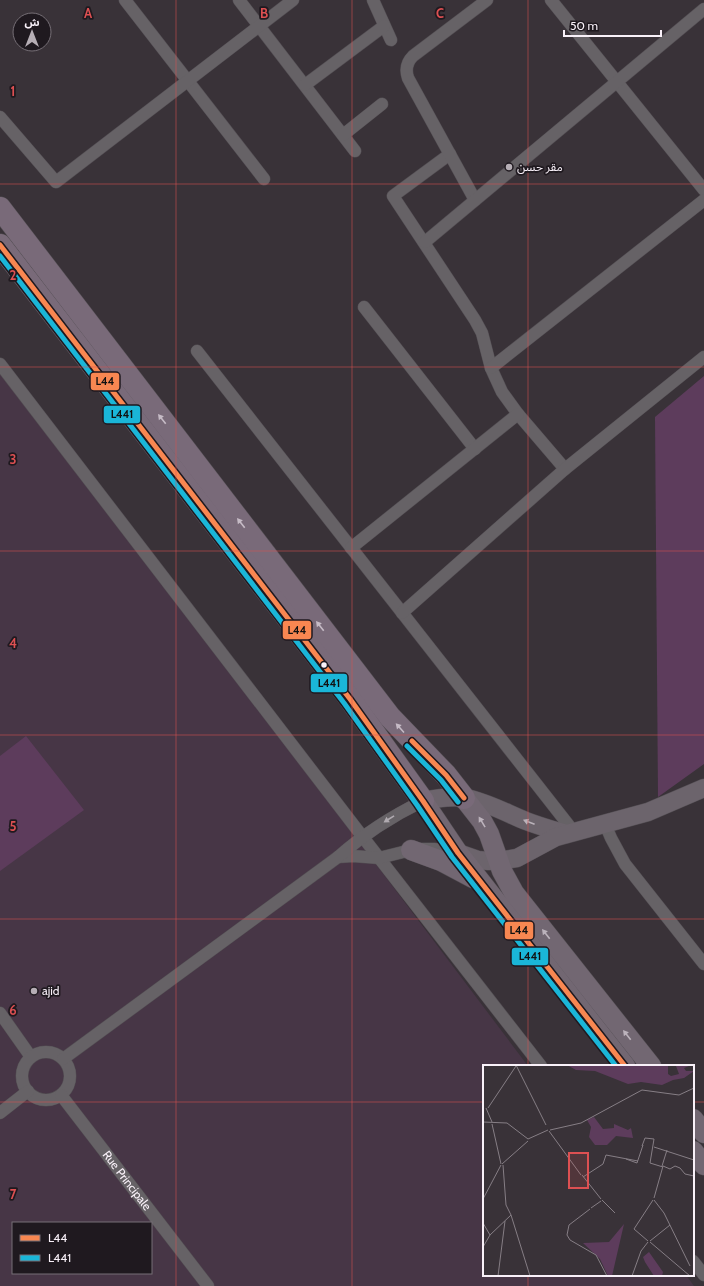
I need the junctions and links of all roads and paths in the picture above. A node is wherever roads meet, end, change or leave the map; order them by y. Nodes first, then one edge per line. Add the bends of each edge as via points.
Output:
1 (125, 0) edge
2 (239, 0) edge
3 (293, 0) edge
4 (373, 0) edge
5 (487, 0) edge
6 (551, 0) edge
7 (704, 9) edge
8 (259, 26) junction
9 (384, 26) junction
10 (391, 40) dead end
11 (188, 81) junction
12 (617, 82) junction
13 (305, 85) junction
14 (382, 104) dead end
15 (0, 117) edge
16 (343, 135) junction
17 (355, 151) dead end
18 (450, 154) junction
19 (264, 179) dead end
20 (704, 190) edge
21 (475, 200) junction
22 (704, 200) edge
23 (0, 208) edge
24 (425, 242) junction
25 (0, 245) edge
26 (364, 307) dead end
27 (197, 351) dead end
28 (704, 357) edge
29 (0, 364) edge
30 (491, 368) junction
31 (518, 414) junction
32 (475, 449) junction
33 (565, 469) junction
34 (351, 548) junction
35 (402, 613) junction
36 (704, 788) edge
37 (464, 798) junction
38 (423, 801) junction
39 (605, 824) junction
40 (570, 833) junction
41 (362, 836) junction
42 (411, 850) junction
43 (458, 853) junction
44 (338, 857) junction
45 (379, 858) junction
46 (498, 861) junction
47 (483, 885) junction
48 (704, 964) edge
49 (0, 1013) edge
50 (31, 1057) junction
51 (63, 1059) junction
52 (540, 1065) edge
53 (625, 1065) edge
54 (650, 1065) edge
55 (28, 1091) junction
56 (61, 1095) junction
57 (0, 1112) edge
58 (694, 1120) edge
59 (704, 1133) edge
60 (694, 1153) edge
61 (704, 1165) edge
62 (694, 1262) edge
63 (704, 1275) edge
64 (208, 1286) edge

1 - 11 street
2 - 8 street
3 - 8 street
4 - 9 street
5 - 18 street via 413,56 406,68 408,78
6 - 12 street
7 - 12 street
8 - 11 street
8 - 13 street
9 - 10 street
9 - 13 street
11 - 15 street via 56,182
11 - 19 street
12 - 20 street
12 - 21 street
13 - 16 street
14 - 16 street
16 - 17 street
18 - 21 street
18 - 24 street via 393,196
21 - 24 street
22 - 30 street
37 -> 23 highway via 446,775 390,717
24 - 30 street via 482,333
25 - 38 highway via 350,699
26 - 32 street
27 - 34 street
28 - 33 street
29 - 41 street
30 - 31 street via 502,392
31 - 32 street
31 - 33 street
32 - 34 street
33 - 35 street
34 - 35 street
35 - 40 street
36 - 39 street via 648,812
37 - 38 street
40 -> 37 street via 531,823 484,803
46 -> 37 main road via 482,821
38 -> 41 street
38 - 43 main road
39 - 40 street
39 - 48 street via 625,864
40 - 46 street via 546,841 517,858
41 - 44 street
41 - 45 street
42 - 43 street via 434,849
42 - 45 street
42 - 47 main road via 456,868
43 - 46 street via 478,860
43 - 47 main road
44 - 45 street
44 - 51 street
45 - 52 street
54 -> 46 main road via 514,893
47 - 53 main road
49 - 50 street
50 - 51 street via 48,1052
50 - 55 street via 22,1073 22,1080
51 - 56 street via 70,1073 69,1081
55 - 56 street via 36,1098 46,1100
55 - 57 street
56 - 64 street, Rue Principale
58 - 59 main road
60 - 61 main road
62 - 63 street

